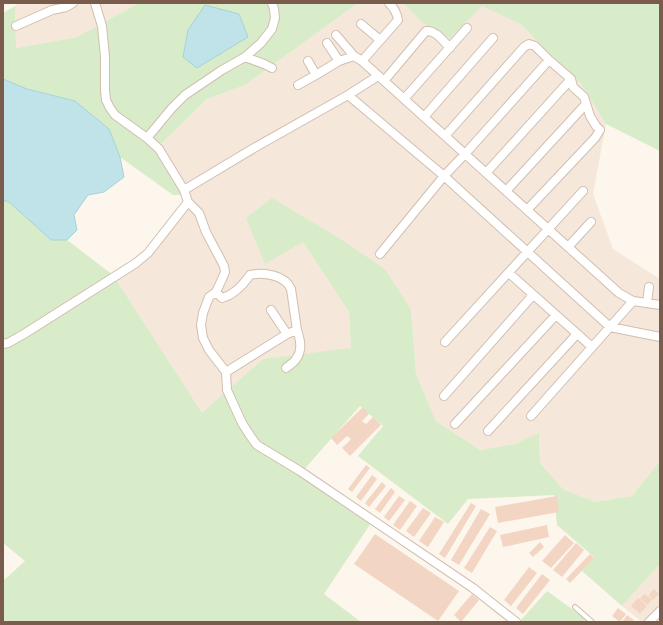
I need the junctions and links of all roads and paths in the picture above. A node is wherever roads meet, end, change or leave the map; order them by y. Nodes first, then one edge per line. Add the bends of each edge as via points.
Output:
1 (73, 3) edge
2 (95, 3) edge
3 (272, 3) edge
4 (389, 3) edge
5 (361, 24) dead end
6 (16, 26) dead end
7 (467, 28) dead end
8 (336, 35) dead end
9 (493, 38) dead end
10 (380, 40) junction
11 (327, 43) dead end
12 (450, 48) junction
13 (354, 56) junction
14 (245, 57) junction
15 (549, 60) junction
16 (308, 61) dead end
17 (339, 61) junction
18 (362, 61) junction
19 (272, 68) dead end
20 (316, 75) junction
21 (381, 78) junction
22 (570, 79) junction
23 (298, 85) dead end
24 (348, 95) junction
25 (404, 99) junction
26 (586, 104) junction
27 (424, 117) junction
28 (445, 136) junction
29 (147, 138) junction
30 (465, 154) junction
31 (486, 173) junction
32 (444, 176) junction
33 (184, 190) junction
34 (506, 191) junction
35 (583, 191) dead end
36 (188, 202) junction
37 (527, 210) junction
38 (591, 222) dead end
39 (549, 229) junction
40 (568, 247) junction
41 (527, 253) junction
42 (380, 254) dead end
43 (509, 273) junction
44 (649, 288) dead end
45 (216, 292) junction
46 (533, 295) junction
47 (633, 301) junction
48 (647, 303) junction
49 (660, 305) edge
50 (271, 310) dead end
51 (556, 315) junction
52 (610, 327) junction
53 (297, 330) junction
54 (287, 334) junction
55 (577, 334) junction
56 (660, 337) edge
57 (445, 342) dead end
58 (3, 344) edge
59 (592, 347) junction
60 (286, 368) dead end
61 (226, 372) junction
62 (444, 396) dead end
63 (531, 416) dead end
64 (455, 424) dead end
65 (488, 431) dead end
66 (575, 607) dead end
67 (660, 611) edge
68 (516, 622) edge
69 (592, 622) edge
70 (649, 622) edge

1 - 6 street
2 - 29 street via 102,26 106,100 115,115
3 - 14 street via 275,18 272,29 262,43
4 - 10 street via 398,14 398,20
5 - 10 street
7 - 12 street
8 - 13 street
9 - 27 street
10 - 18 street
11 - 17 street
12 - 21 street via 437,35 426,31
12 - 25 street
13 - 17 street
13 - 18 street
14 - 19 street
14 - 29 street via 185,95
15 - 22 street
15 - 28 street via 535,46 529,44
15 - 30 street
16 - 20 street
17 - 20 street
18 - 21 street
20 - 23 street
21 - 24 street
21 - 25 street
22 - 26 street via 573,87 584,97
22 - 31 street
24 - 32 street
24 - 33 street
25 - 27 street
26 - 34 street
26 - 37 street via 590,116 600,130 598,134
27 - 28 street
28 - 30 street
29 - 33 street via 159,149
30 - 31 street
30 - 32 street
31 - 34 street
32 - 41 street
32 - 42 street
33 - 36 street
34 - 37 street
35 - 39 street
36 - 45 street via 199,214 224,266 225,272
36 - 58 street via 148,253 136,263 24,334
37 - 39 street
38 - 40 street
39 - 40 street
39 - 41 street
40 - 47 street via 619,293
41 - 43 street
41 - 52 street
43 - 46 street
43 - 57 street
44 - 48 street
45 - 53 street via 222,298 228,297 242,286 250,275 271,275 279,278 289,284
45 - 61 street via 209,297 201,325 203,338 209,350
46 - 51 street
46 - 62 street
47 - 48 street
47 - 52 street
48 - 49 street
50 - 54 street
51 - 55 street
51 - 64 street
52 - 56 street
52 - 59 street
53 - 54 street
53 - 60 street via 300,347 298,356
54 - 61 street
55 - 59 street
55 - 65 street
59 - 63 street
61 - 68 street via 227,390 242,423 257,445 300,471 473,588
66 - 69 lane
67 - 70 street

